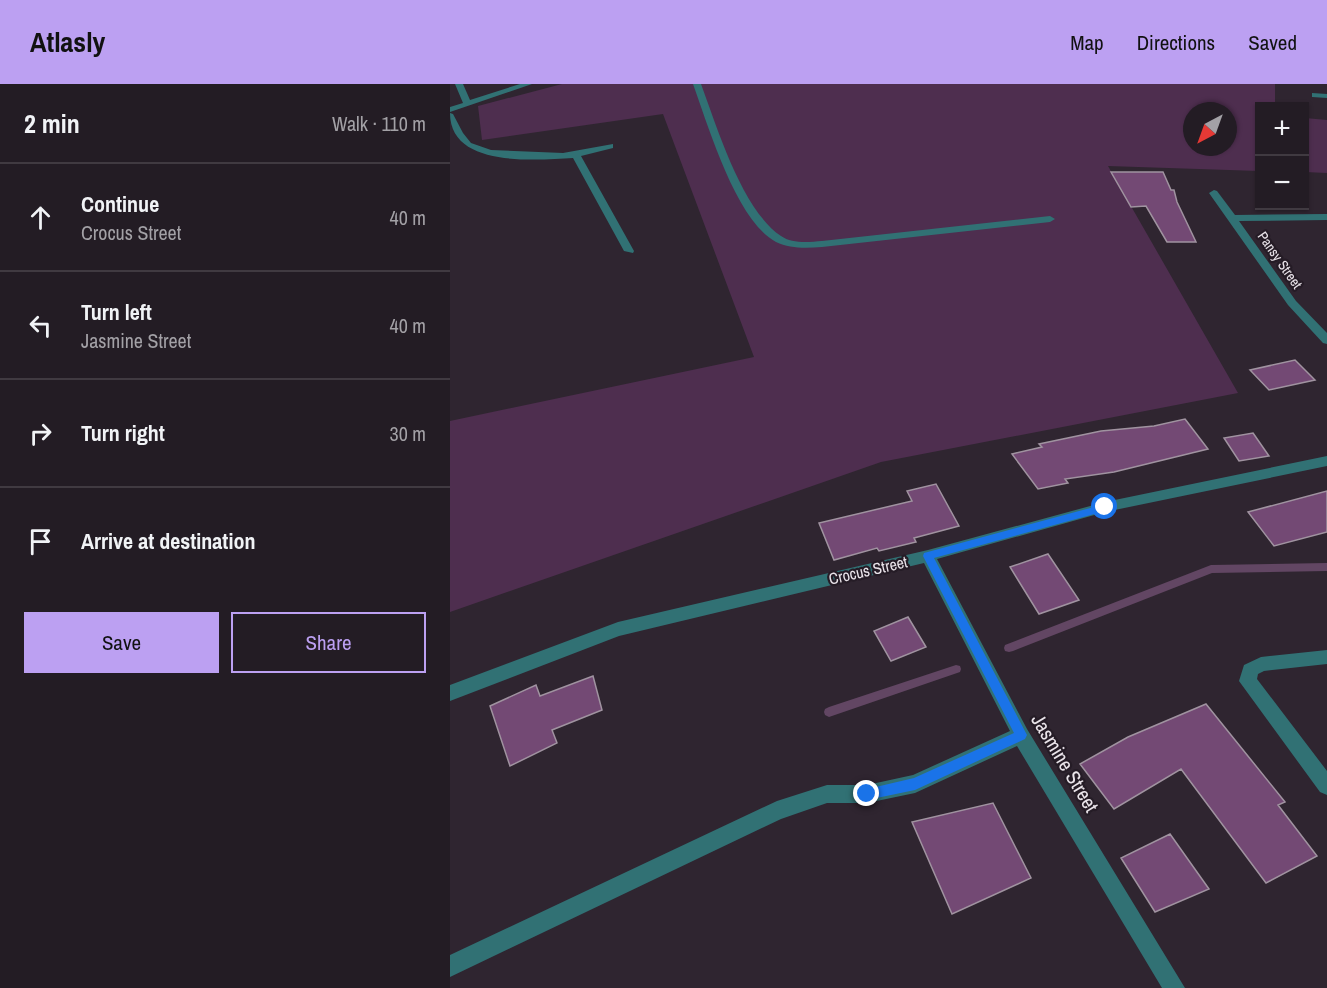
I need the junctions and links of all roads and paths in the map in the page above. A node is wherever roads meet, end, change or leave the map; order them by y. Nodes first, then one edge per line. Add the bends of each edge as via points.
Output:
1 (459, 84) edge
2 (528, 84) edge
3 (697, 84) edge
4 (1315, 95) dead end
5 (1327, 96) edge
6 (468, 104) junction
7 (450, 110) edge
8 (450, 116) edge
9 (610, 146) dead end
10 (576, 155) junction
11 (1214, 193) dead end
12 (1327, 217) edge
13 (1233, 218) junction
14 (1050, 219) dead end
15 (629, 251) dead end
16 (1327, 340) edge
17 (1327, 461) edge
18 (928, 556) junction
19 (1327, 657) edge
20 (450, 693) edge
21 (1021, 735) junction
22 (1327, 786) edge
23 (450, 966) edge
24 (1169, 986) edge

1 - 6 street
2 - 6 street
3 - 14 street via 736,186 767,230 784,241 822,244
4 - 5 street
6 - 7 street
8 - 10 street via 470,147 498,154
9 - 10 street
10 - 15 street
11 - 13 street, Pansy Street
12 - 13 street
13 - 16 street, Pansy Street via 1292,303
17 - 18 street, Crocus Street via 1105,507
18 - 20 street, Crocus Street via 618,629
18 - 21 street, Jasmine Street
19 - 22 street via 1261,664 1250,670 1248,681
21 - 23 street via 915,784 867,794 827,794 777,811
21 - 24 street, Jasmine Street

